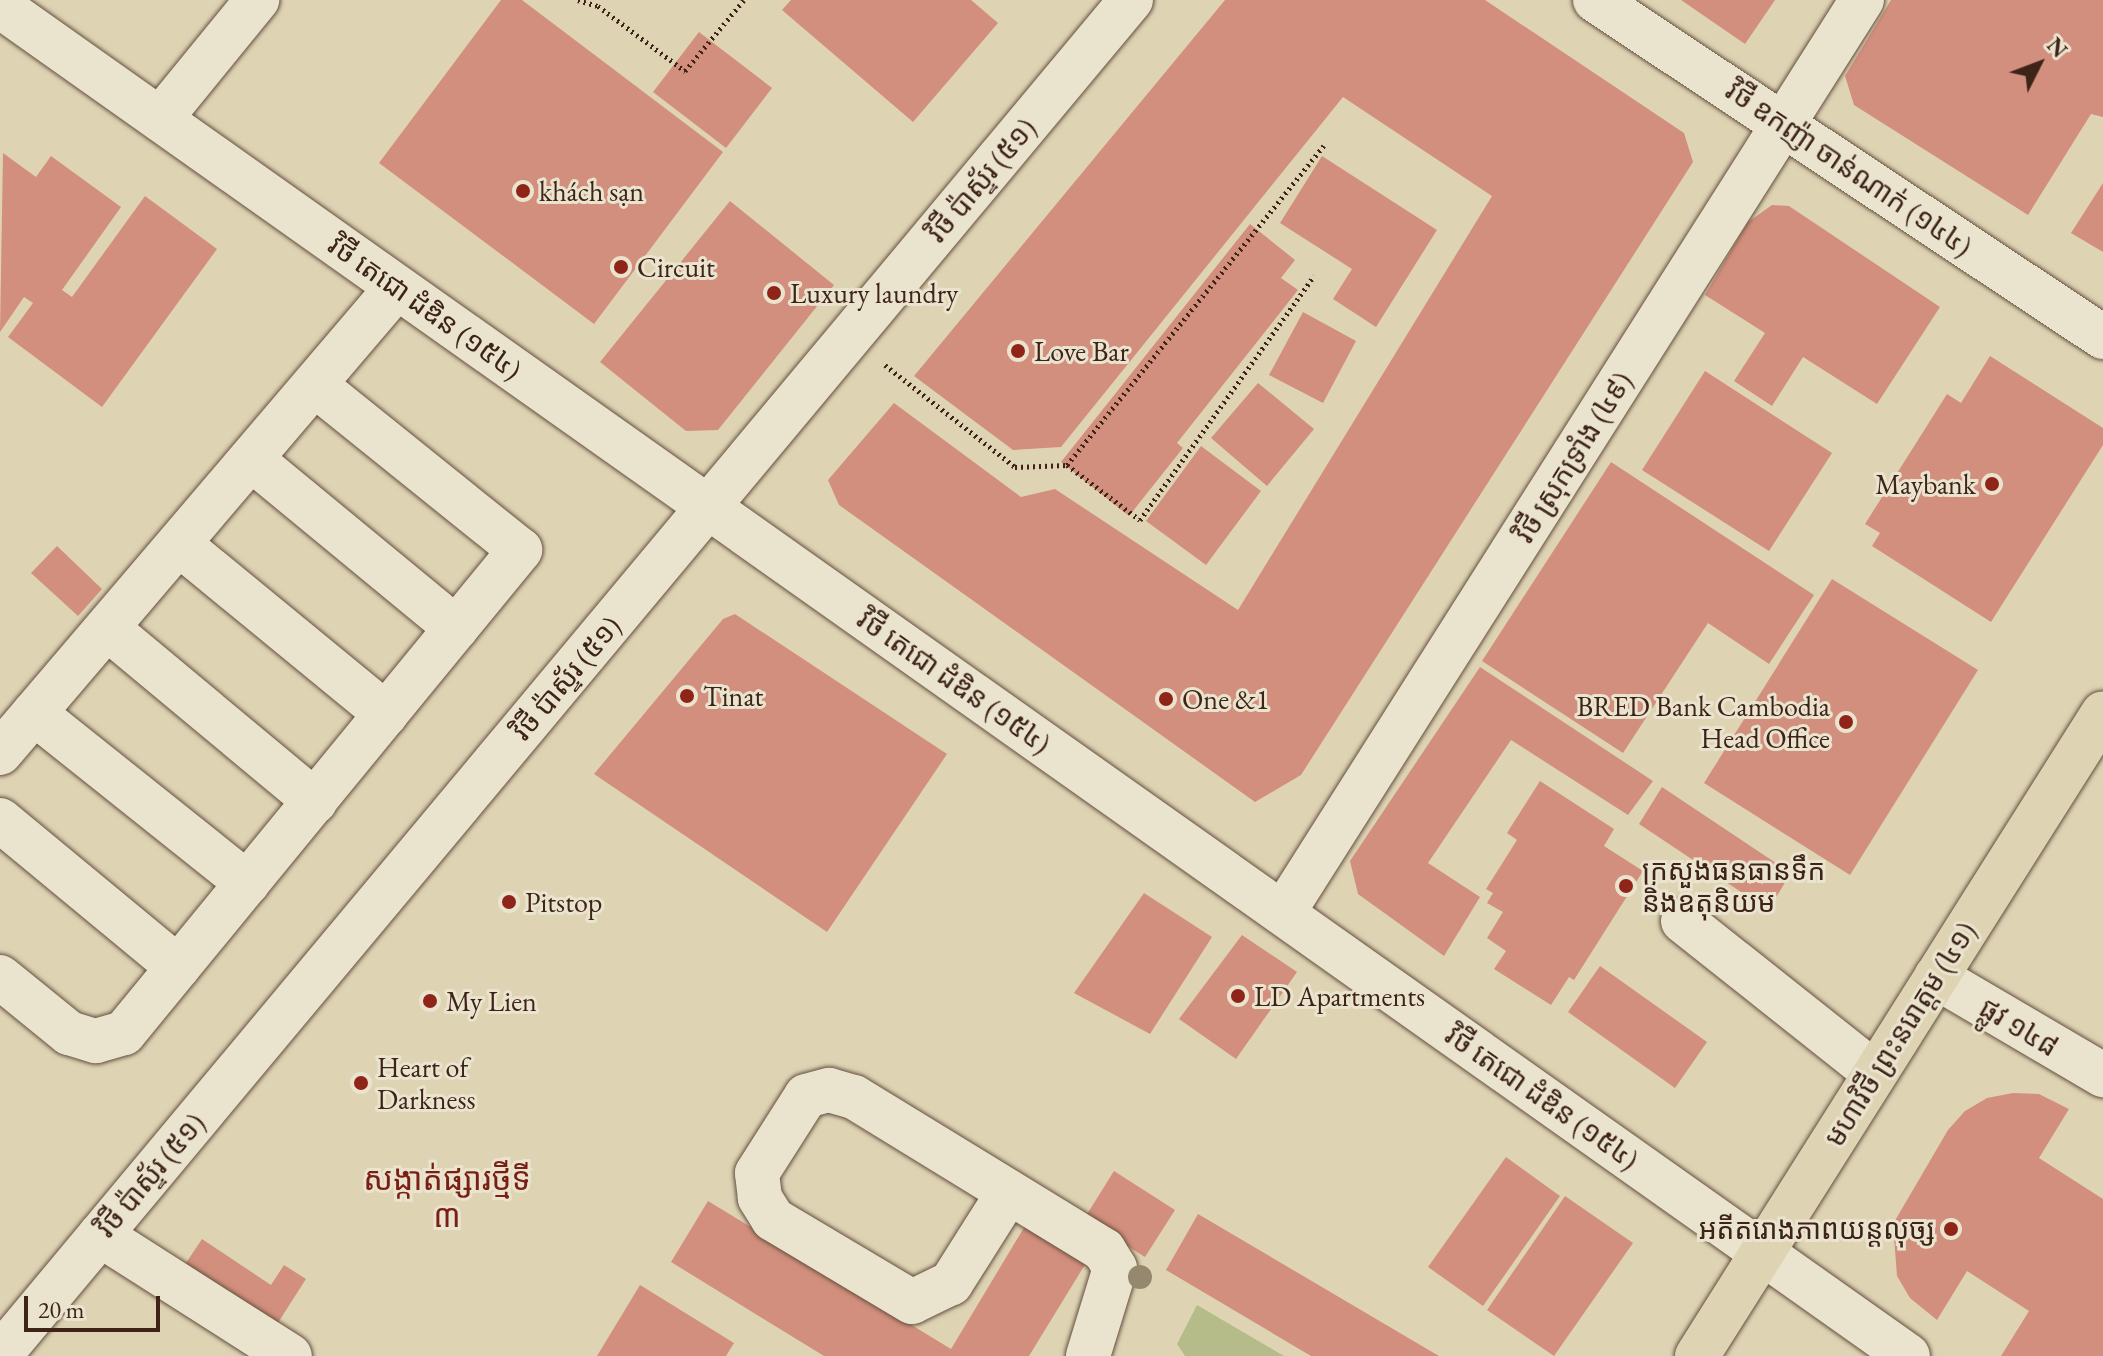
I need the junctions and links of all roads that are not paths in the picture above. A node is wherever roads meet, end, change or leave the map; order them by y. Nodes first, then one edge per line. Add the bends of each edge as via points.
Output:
1 (257, 0) edge
2 (1131, 0) edge
3 (1595, 0) edge
4 (1862, 0) edge
5 (0, 6) edge
6 (160, 119) junction
7 (1783, 125) junction
8 (397, 287) junction
9 (2103, 337) edge
10 (315, 385) junction
11 (251, 459) junction
12 (709, 507) junction
13 (179, 544) junction
14 (107, 628) junction
15 (456, 628) junction
16 (34, 713) junction
17 (2103, 713) edge
18 (386, 714) junction
19 (0, 753) edge
20 (315, 801) junction
21 (0, 820) edge
22 (247, 883) junction
23 (1283, 913) junction
24 (1683, 921) dead end
25 (178, 967) junction
26 (0, 977) edge
27 (1936, 977) junction
28 (1875, 1073) junction
29 (2103, 1075) edge
30 (1008, 1193) junction
31 (100, 1235) junction
32 (1762, 1252) junction
33 (0, 1355) edge
34 (290, 1356) edge
35 (1088, 1356) edge
36 (1697, 1356) edge
37 (1908, 1356) edge

1 - 6 street
2 - 12 street, វិថី ប៉ាស្ទ័រ (៥១)
3 - 7 street, វិថី ឧកញ៉ា ចាន់ណាក់ (១៤៤)
4 - 7 street, វិថី ស្រុកទ្រាំង (៤៩)
5 - 6 street, វិថី តេជោ ដំឌិន (១៥៤)
6 - 8 street, វិថី តេជោ ដំឌិន (១៥៤)
7 - 9 street, វិថី ឧកញ៉ា ចាន់ណាក់ (១៤៤)
7 - 23 street, វិថី ស្រុកទ្រាំង (៤៩)
8 - 10 street
8 - 12 street, វិថី តេជោ ដំឌិន (១៥៤)
10 - 11 street
10 - 15 street via 520,550
11 - 13 street
11 - 15 street
12 - 23 street, វិថី តេជោ ដំឌិន (១៥៤)
12 - 31 street, វិថី ប៉ាស្ទ័រ (៥១)
13 - 14 street
13 - 18 street
14 - 16 street
14 - 20 street
15 - 18 street
16 - 19 street
16 - 22 street
17 - 27 main road, មហាវិថី ព្រះនរោត្តម (៤១)
18 - 20 street
20 - 22 street
21 - 25 street
22 - 25 street
23 - 32 street, វិថី តេជោ ដំឌិន (១៥៤)
24 - 28 street
25 - 26 street via 124,1033 96,1041 69,1033
27 - 28 main road, មហាវិថី ព្រះនរោត្តម (៤១)
27 - 29 street, ផ្លូវ ១៤៨
28 - 32 main road, មហាវិថី ព្រះនរោត្តម (៤១)
30 - 30 street via 951,1283 912,1302 773,1219 760,1198 757,1173 801,1101 829,1090 854,1097
30 - 35 street via 1104,1250 1115,1268
31 - 33 street, វិថី ប៉ាស្ទ័រ (៥១)
31 - 34 street
32 - 36 main road, មហាវិថី ព្រះនរោត្តម (៤១)
32 - 37 street, វិថី តេជោ ដំឌិន (១៥៤)

